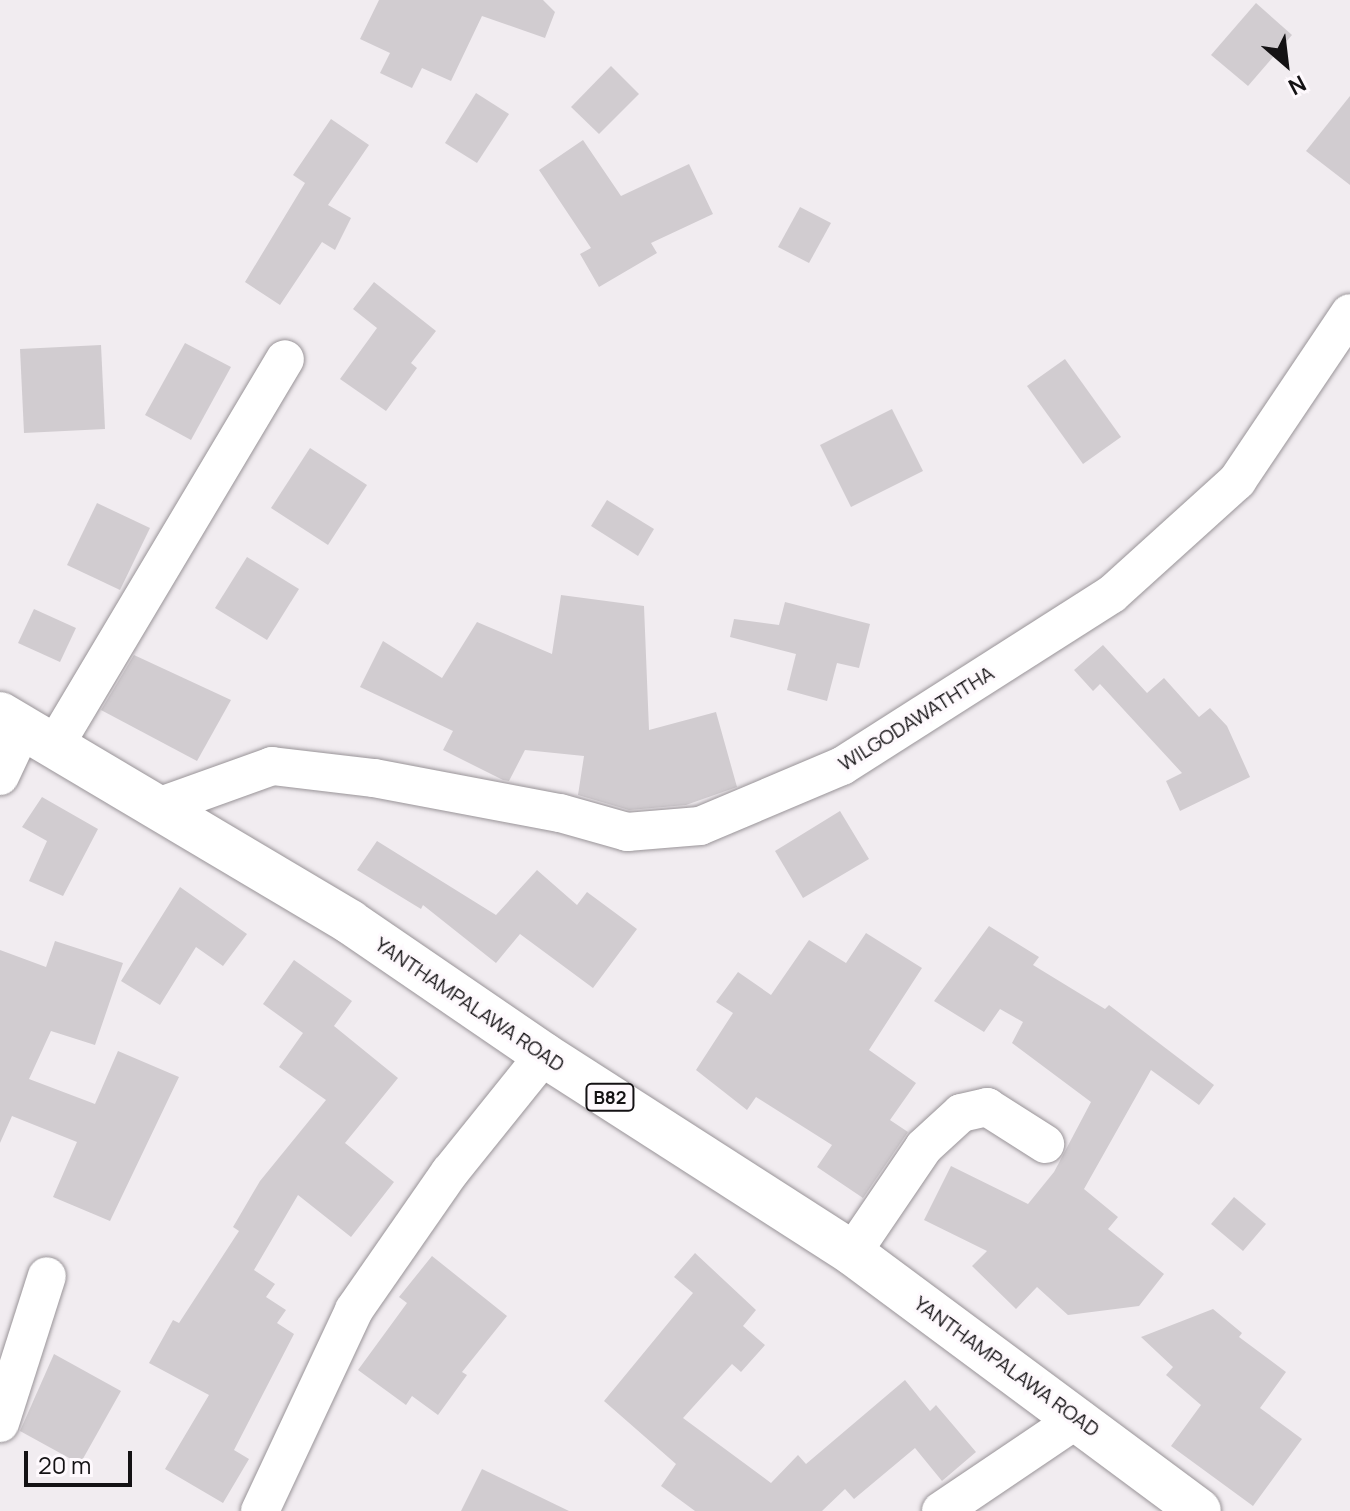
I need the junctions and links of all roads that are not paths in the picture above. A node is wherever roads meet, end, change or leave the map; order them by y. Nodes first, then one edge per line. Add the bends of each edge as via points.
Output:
1 (1350, 313) edge
2 (285, 359) dead end
3 (26, 729) edge
4 (0, 776) edge
5 (161, 806) junction
6 (544, 1055) junction
7 (1045, 1144) dead end
8 (852, 1253) junction
9 (47, 1276) dead end
10 (1079, 1418) junction
11 (0, 1423) edge
12 (260, 1511) edge
13 (941, 1511) edge
14 (1199, 1511) edge

1 - 5 street, WILGODAWATHTHA via 1237,481 1112,594 842,766 700,826 627,832 560,813 374,778 272,766
2 - 3 street
3 - 4 street
3 - 5 main road, YANTHAMPALAWA ROAD / B82
5 - 6 main road, YANTHAMPALAWA ROAD / B82 via 350,922
6 - 8 main road, YANTHAMPALAWA ROAD / B82
6 - 12 street via 450,1172 354,1310
7 - 8 street via 987,1107 961,1113 924,1147
8 - 10 main road, YANTHAMPALAWA ROAD / B82
9 - 11 street
10 - 13 street
10 - 14 main road, YANTHAMPALAWA ROAD / B82

